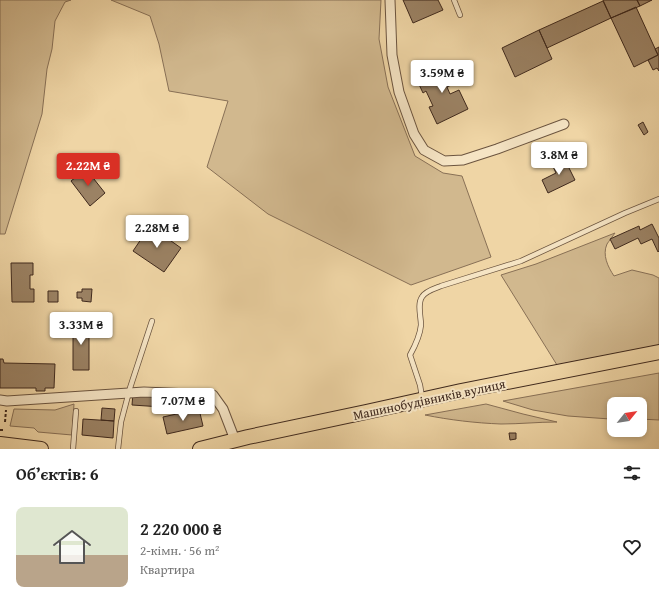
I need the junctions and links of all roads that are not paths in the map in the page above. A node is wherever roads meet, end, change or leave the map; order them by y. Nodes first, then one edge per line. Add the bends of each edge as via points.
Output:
1 (390, 0) edge
2 (454, 0) edge
3 (460, 15) dead end
4 (564, 124) dead end
5 (659, 199) edge
6 (152, 321) dead end
7 (659, 352) edge
8 (423, 399) junction
9 (0, 400) edge
10 (76, 412) dead end
11 (235, 440) junction
12 (0, 444) edge
13 (41, 449) edge
14 (73, 449) edge
15 (118, 449) edge
16 (200, 449) edge

1 - 4 street via 392,55 399,92 414,134 424,150 444,161 463,160
2 - 3 lane
5 - 8 lane via 521,261 430,290 422,297 421,326 410,355
6 - 15 lane via 130,388 121,422
7 - 8 main road, Машинобудівників вулиця
8 - 11 main road, Машинобудівників вулиця
9 - 11 street via 144,392 213,394 223,408
10 - 14 lane
11 - 16 main road, Машинобудівників вулиця
12 - 13 main road

